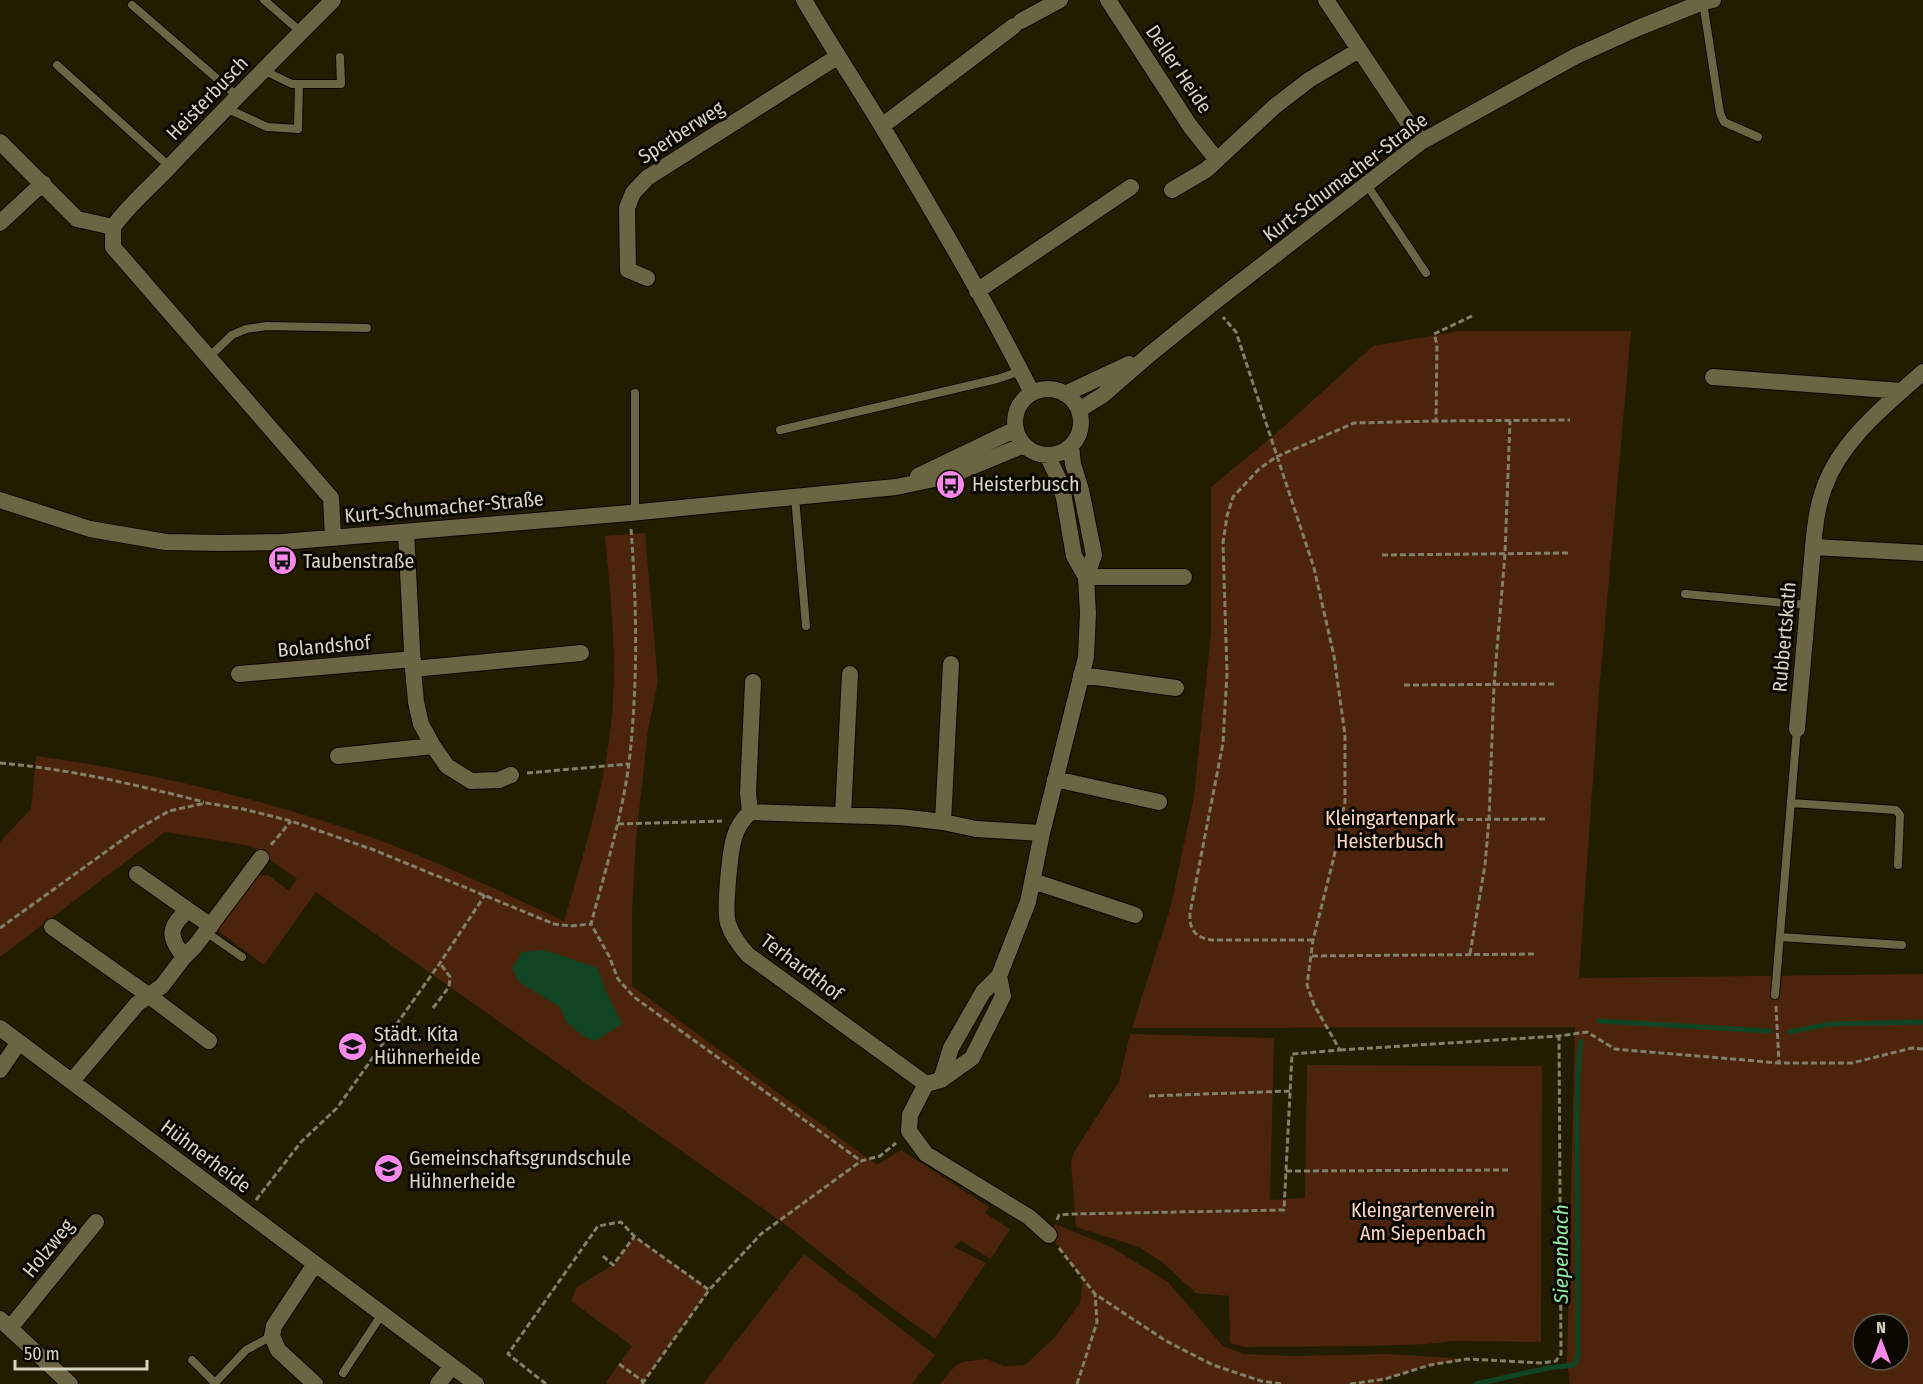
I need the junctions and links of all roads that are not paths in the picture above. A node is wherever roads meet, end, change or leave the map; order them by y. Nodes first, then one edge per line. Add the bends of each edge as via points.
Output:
1 (264, 0) edge
2 (333, 0) edge
3 (804, 0) edge
4 (1060, 0) edge
5 (1108, 0) edge
6 (1326, 0) edge
7 (1708, 1) edge
8 (132, 5) dead end
9 (301, 32) junction
10 (1359, 50) junction
11 (340, 57) dead end
12 (837, 57) junction
13 (57, 65) dead end
14 (263, 69) junction
15 (299, 84) junction
16 (231, 102) junction
17 (882, 126) junction
18 (1758, 137) dead end
19 (0, 142) edge
20 (1421, 142) junction
21 (1217, 160) junction
22 (170, 166) junction
23 (43, 183) junction
24 (1367, 185) junction
25 (1131, 187) dead end
26 (1172, 190) dead end
27 (0, 223) edge
28 (113, 227) junction
29 (1426, 273) dead end
30 (647, 278) dead end
31 (977, 291) junction
32 (368, 328) dead end
33 (1149, 355) junction
34 (209, 357) junction
35 (1021, 371) junction
36 (1923, 372) edge
37 (1713, 376) dead end
38 (1902, 391) junction
39 (635, 393) dead end
40 (1032, 393) junction
41 (1065, 394) junction
42 (1079, 410) junction
43 (1016, 429) junction
44 (780, 430) dead end
45 (1024, 445) junction
46 (1071, 446) junction
47 (1047, 455) junction
48 (896, 487) junction
49 (795, 497) junction
50 (0, 500) edge
51 (633, 513) junction
52 (406, 532) junction
53 (333, 537) junction
54 (1813, 547) junction
55 (1923, 553) edge
56 (1086, 577) junction
57 (1184, 577) dead end
58 (1685, 594) dead end
59 (1808, 605) junction
60 (806, 626) dead end
61 (581, 653) dead end
62 (413, 664) junction
63 (951, 664) dead end
64 (239, 674) dead end
65 (850, 674) dead end
66 (1081, 675) junction
67 (753, 682) dead end
68 (1176, 688) dead end
69 (1797, 729) joint
70 (433, 746) junction
71 (338, 756) dead end
72 (511, 775) road end
73 (1055, 779) junction
74 (1159, 802) dead end
75 (1791, 803) junction
76 (843, 815) junction
77 (746, 816) junction
78 (943, 822) junction
79 (1042, 833) junction
80 (261, 858) road end
81 (1898, 865) dead end
82 (136, 874) dead end
83 (1033, 881) junction
84 (188, 910) junction
85 (1136, 915) dead end
86 (52, 927) dead end
87 (209, 929) junction
88 (1780, 937) junction
89 (1902, 945) dead end
90 (184, 957) junction
91 (242, 957) dead end
92 (999, 976) junction
93 (148, 995) junction
94 (1775, 995) road end
95 (0, 1028) edge
96 (209, 1041) dead end
97 (19, 1042) junction
98 (0, 1070) edge
99 (72, 1081) junction
100 (933, 1082) junction
101 (96, 1222) dead end
102 (1049, 1235) road end
103 (315, 1264) junction
104 (382, 1314) junction
105 (5, 1324) edge
106 (272, 1336) junction
107 (192, 1360) dead end
108 (452, 1366) junction
109 (343, 1374) dead end
110 (70, 1384) edge
111 (315, 1384) edge
112 (438, 1384) edge
113 (476, 1384) edge

1 - 9 lane
2 - 9 street, Heisterbusch
3 - 12 street
4 - 17 street via 1018,24
5 - 21 street, Deller Heide via 1190,126
6 - 10 street
7 - 18 lane via 1720,113 1724,122
7 - 20 street, Kurt-Schumacher-Straße via 1576,56
8 - 16 lane
9 - 14 street, Heisterbusch
10 - 20 street
10 - 21 street via 1274,107
11 - 15 lane via 340,84
12 - 17 street
12 - 30 street, Sperberweg via 647,178 633,193 627,208 628,270
13 - 22 lane
14 - 15 lane
14 - 16 street, Heisterbusch
15 - 16 lane via 298,129 267,127
16 - 22 street, Heisterbusch
17 - 31 street
19 - 23 street
20 - 24 street, Kurt-Schumacher-Straße
21 - 26 street
22 - 28 street, Heisterbusch via 127,207
23 - 27 street
23 - 28 street via 78,219
24 - 29 lane
24 - 33 street, Kurt-Schumacher-Straße
25 - 31 street
28 - 34 street via 114,247
31 - 35 street
32 - 34 lane via 246,329
33 - 41 street, Kurt-Schumacher-Straße
33 - 42 street, Kurt-Schumacher-Straße via 1103,395
34 - 53 street via 331,498
35 - 40 street
35 - 44 lane
36 - 38 street, Rubbertskath
37 - 38 street
38 - 54 street, Rubbertskath via 1844,450 1832,469 1823,489
39 - 51 lane
40 - 41 street via 1048,389
40 - 43 street via 1017,409
41 - 42 street
42 - 46 street via 1081,423
43 - 45 street
43 - 48 street, Kurt-Schumacher-Straße
45 - 47 street
45 - 48 street, Kurt-Schumacher-Straße via 949,476
46 - 47 street
46 - 56 street via 1094,555
47 - 56 street via 1064,498 1074,556
48 - 49 street, Kurt-Schumacher-Straße
49 - 51 street, Kurt-Schumacher-Straße
49 - 60 lane
50 - 53 street, Kurt-Schumacher-Straße via 90,529 166,542 272,542
51 - 52 street, Kurt-Schumacher-Straße
52 - 53 street, Kurt-Schumacher-Straße
52 - 62 street
54 - 55 street
54 - 59 street, Rubbertskath
56 - 57 street
56 - 66 street via 1086,657
58 - 59 lane
59 - 69 street, Rubbertskath
61 - 62 street, Bolandshof
62 - 64 street, Bolandshof
62 - 70 street via 421,724
63 - 78 street
65 - 76 street
66 - 68 street
66 - 73 street
67 - 77 street, Terhardthof
69 - 75 lane
70 - 71 street
70 - 72 street via 447,766 471,781 499,780
73 - 74 street
73 - 79 street
75 - 81 lane via 1896,810 1900,815
75 - 88 lane
76 - 77 street
76 - 78 street
77 - 100 street, Terhardthof via 734,837 726,905 734,939 748,955
78 - 79 street via 976,829
79 - 83 street
80 - 87 street
82 - 84 street
83 - 85 street
83 - 92 street
84 - 87 street
84 - 90 street via 176,921 172,937
86 - 93 street
87 - 90 street
87 - 91 lane
88 - 89 lane
88 - 94 lane
90 - 93 street via 162,986
92 - 100 street via 983,992
92 - 100 street via 1003,996 972,1058
93 - 96 street
93 - 99 street via 136,1004
95 - 97 street, Hühnerheide
97 - 98 street
97 - 99 street, Hühnerheide
99 - 103 street, Hühnerheide
100 - 102 street via 910,1114 909,1131 926,1154 1029,1216
101 - 105 street, Holzweg
103 - 104 street, Hühnerheide
103 - 106 street via 274,1326
104 - 108 street, Hühnerheide
104 - 109 lane
105 - 110 street, Holzweg
106 - 107 lane via 246,1350 215,1383
106 - 111 street via 278,1350
108 - 112 street
108 - 113 street, Hühnerheide

